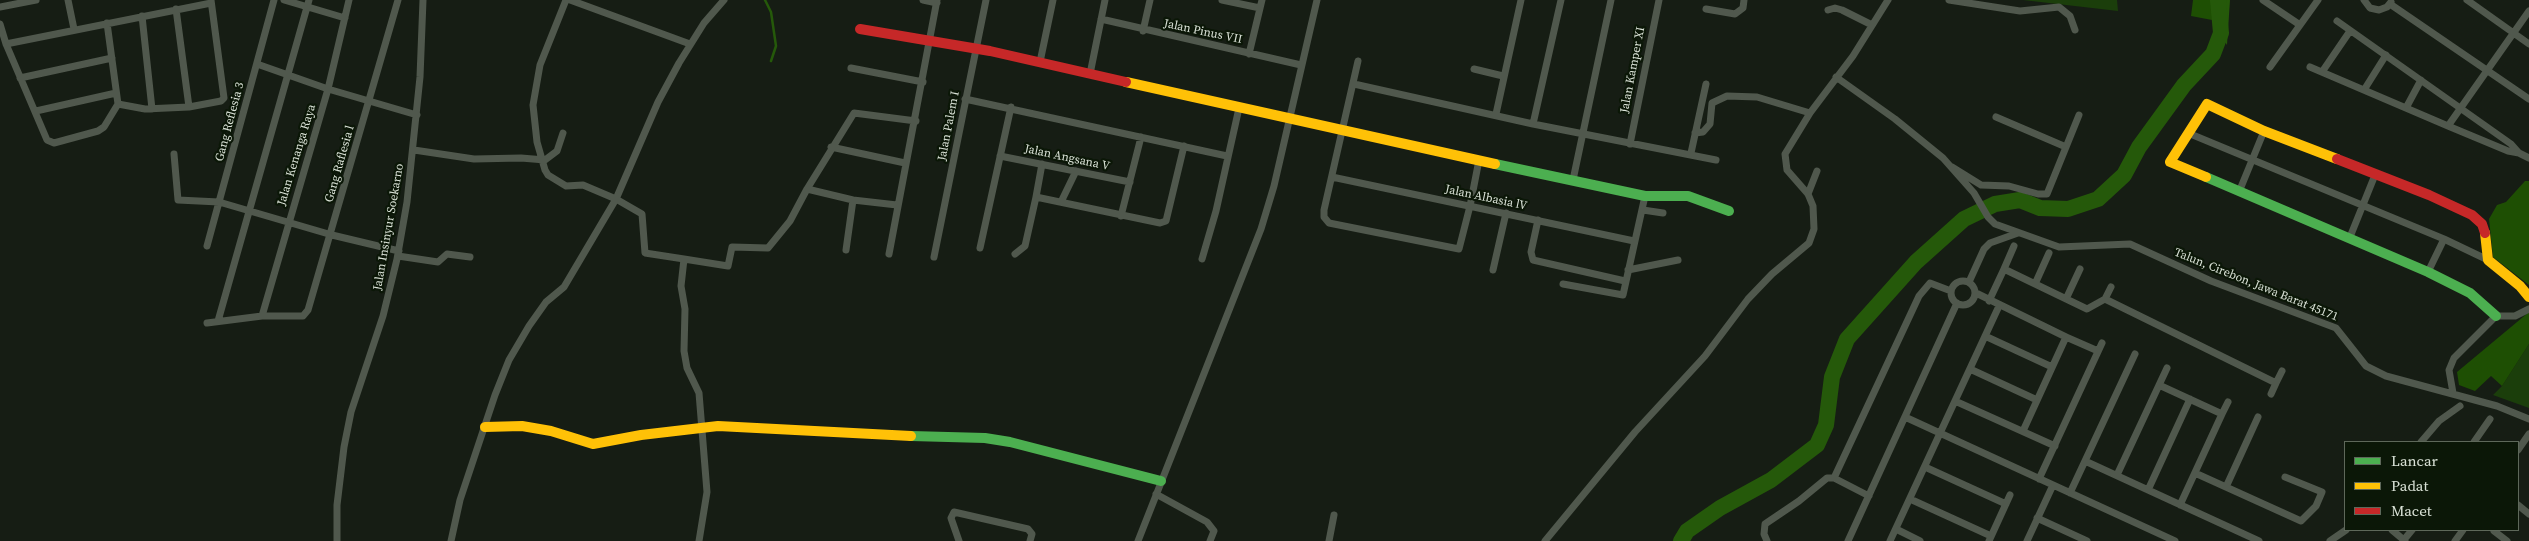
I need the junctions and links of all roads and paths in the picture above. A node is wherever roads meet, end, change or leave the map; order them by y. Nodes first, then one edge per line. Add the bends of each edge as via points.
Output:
1 (36, 0) edge
2 (68, 0) edge
3 (274, 0) edge
4 (284, 0) edge
5 (349, 0) edge
6 (398, 0) edge
7 (423, 0) edge
8 (566, 0) edge
9 (570, 0) edge
10 (724, 0) edge
11 (923, 0) edge
12 (986, 0) edge
13 (1053, 0) edge
14 (1105, 0) edge
15 (1150, 0) edge
16 (1222, 0) edge
17 (1262, 0) edge
18 (1317, 0) edge
19 (1521, 0) edge
20 (1561, 0) edge
21 (1611, 0) edge
22 (1659, 0) edge
23 (1744, 0) edge
24 (1888, 0) edge
25 (1949, 0) edge
26 (2264, 0) edge
27 (2318, 0) edge
28 (2364, 0) edge
29 (2467, 0) edge
30 (211, 1) edge
31 (937, 1) edge
32 (12, 2) edge
33 (2391, 2) edge
34 (308, 4) edge
35 (0, 7) edge
36 (1260, 8) junction
37 (1706, 8) dead end
38 (176, 9) junction
39 (1835, 9) dead end
40 (2529, 11) edge
41 (142, 16) junction
42 (345, 18) junction
43 (1101, 19) junction
44 (2337, 21) dead end
45 (108, 23) junction
46 (0, 24) edge
47 (1872, 25) junction
48 (2300, 25) junction
49 (74, 29) junction
50 (860, 29) dead end
51 (1143, 30) junction
52 (2075, 30) dead end
53 (2350, 31) junction
54 (2514, 33) junction
55 (931, 42) junction
56 (6, 44) junction
57 (690, 44) junction
58 (2529, 44) edge
59 (975, 48) junction
60 (1249, 54) junction
61 (2386, 55) junction
62 (112, 58) junction
63 (1358, 61) dead end
64 (1040, 62) junction
65 (257, 64) junction
66 (1301, 65) junction
67 (2270, 67) dead end
68 (2310, 67) dead end
69 (851, 68) dead end
70 (1474, 69) dead end
71 (2487, 70) junction
72 (2322, 72) junction
73 (1090, 74) junction
74 (288, 75) junction
75 (1503, 76) junction
76 (1836, 77) junction
77 (20, 78) junction
78 (2421, 80) junction
79 (923, 82) junction
80 (1354, 84) junction
81 (1706, 84) dead end
82 (328, 89) junction
83 (2364, 90) junction
84 (116, 93) junction
85 (2529, 98) edge
86 (966, 99) junction
87 (371, 100) junction
88 (118, 104) junction
89 (189, 107) junction
90 (1011, 107) junction
91 (1239, 108) junction
92 (2406, 108) junction
93 (2461, 108) junction
94 (152, 109) junction
95 (36, 112) junction
96 (1810, 112) junction
97 (1496, 114) junction
98 (417, 115) junction
99 (2079, 115) dead end
100 (1996, 117) dead end
101 (1290, 119) junction
102 (916, 121) junction
103 (1533, 124) junction
104 (2448, 126) junction
105 (1342, 129) junction
106 (2264, 132) junction
107 (563, 133) dead end
108 (1695, 133) junction
109 (2188, 133) junction
110 (1583, 134) junction
111 (1141, 137) junction
112 (1630, 144) junction
113 (1184, 146) junction
114 (831, 147) junction
115 (2066, 148) junction
116 (420, 151) junction
117 (1691, 153) junction
118 (2519, 153) junction
119 (174, 154) dead end
120 (1000, 156) junction
121 (1228, 156) junction
122 (2529, 158) edge
123 (541, 160) junction
124 (1479, 160) junction
125 (1716, 160) dead end
126 (2253, 162) junction
127 (906, 163) junction
128 (1042, 164) junction
129 (1952, 166) junction
130 (1076, 171) junction
131 (1817, 171) dead end
132 (2375, 175) junction
133 (1332, 177) junction
134 (1573, 180) junction
135 (1130, 182) junction
136 (806, 189) junction
137 (2238, 192) junction
138 (1808, 194) junction
139 (1645, 196) junction
140 (1036, 197) junction
141 (616, 199) junction
142 (853, 200) junction
143 (219, 202) junction
144 (1061, 202) junction
145 (2363, 204) junction
146 (897, 205) junction
147 (1470, 206) junction
148 (1643, 210) junction
149 (251, 211) junction
150 (1730, 211) dead end
151 (1506, 213) junction
152 (1663, 213) dead end
153 (1120, 216) junction
154 (1538, 220) junction
155 (289, 221) junction
156 (2018, 233) junction
157 (332, 235) junction
158 (2350, 237) junction
159 (2444, 238) junction
160 (1634, 241) junction
161 (207, 246) dead end
162 (2014, 246) dead end
163 (980, 248) dead end
164 (846, 250) dead end
165 (2050, 253) dead end
166 (889, 254) dead end
167 (1016, 254) dead end
168 (403, 256) junction
169 (470, 257) dead end
170 (934, 257) dead end
171 (684, 259) junction
172 (1202, 259) dead end
173 (1678, 260) dead end
174 (2488, 260) junction
175 (2004, 269) junction
176 (1493, 270) dead end
177 (1628, 270) junction
178 (2080, 270) dead end
179 (2428, 272) junction
180 (1625, 282) junction
181 (1969, 282) junction
182 (1563, 284) dead end
183 (2036, 284) junction
184 (2111, 287) dead end
185 (1951, 291) junction
186 (1976, 293) junction
187 (2529, 297) edge
188 (2066, 299) junction
189 (2105, 299) junction
190 (1989, 301) junction
191 (1957, 303) junction
192 (1999, 306) junction
193 (2529, 309) edge
194 (262, 316) junction
195 (2496, 316) junction
196 (218, 322) junction
197 (207, 323) dead end
198 (1985, 336) junction
199 (2066, 337) junction
200 (2102, 343) dead end
201 (2098, 351) junction
202 (2135, 354) dead end
203 (2052, 367) junction
204 (2167, 368) dead end
205 (1970, 369) junction
206 (2282, 372) dead end
207 (2276, 383) junction
208 (2160, 385) junction
209 (2453, 393) junction
210 (2271, 394) dead end
211 (2190, 399) junction
212 (2037, 400) junction
213 (1955, 401) junction
214 (2228, 402) dead end
215 (2460, 406) dead end
216 (2222, 414) junction
217 (1905, 417) junction
218 (2258, 417) dead end
219 (2490, 419) dead end
220 (2529, 419) edge
221 (485, 427) junction
222 (702, 428) junction
223 (2023, 432) junction
224 (1940, 433) junction
225 (2529, 434) edge
226 (2422, 441) edge
227 (2475, 441) edge
228 (2054, 446) junction
229 (2519, 449) edge
230 (2085, 461) junction
231 (1925, 467) junction
232 (2195, 473) junction
233 (2117, 475) junction
234 (2285, 477) dead end
235 (1834, 478) junction
236 (2039, 478) junction
237 (1161, 481) junction
238 (2053, 485) junction
239 (2226, 487) junction
240 (2148, 490) junction
241 (2070, 493) junction
242 (1156, 494) junction
243 (2010, 495) dead end
244 (1869, 496) junction
245 (1910, 499) junction
246 (2006, 504) junction
247 (2180, 505) junction
248 (2519, 506) edge
249 (2529, 514) edge
250 (1334, 515) dead end
251 (2037, 518) junction
252 (1896, 529) junction
253 (2345, 531) edge
254 (2393, 531) edge
255 (2494, 531) dead end
256 (1990, 539) edge
257 (337, 541) edge
258 (451, 541) edge
259 (699, 541) edge
260 (959, 541) edge
261 (1030, 541) edge
262 (1138, 541) edge
263 (1210, 541) edge
264 (1329, 541) edge
265 (1545, 541) edge
266 (1768, 541) edge
267 (1848, 541) edge
268 (1890, 541) edge
269 (1920, 541) edge
270 (2027, 541) edge
271 (2087, 541) edge
272 (2175, 541) edge
273 (2259, 541) edge
274 (2330, 541) edge
275 (2404, 541) edge
276 (2507, 541) edge

1 - 32 street
2 - 49 street
3 - 65 street, Gang Reflesia 3
4 - 34 street
5 - 42 street, Jalan Kenanga Raya
6 - 87 street, Gang Raflesia l
7 - 98 street, Jalan Insinyur Soekarno
8 - 123 street via 545,50 535,89 533,110
9 - 57 street
10 - 57 street
11 - 31 street
12 - 59 street, Jalan Palem I
13 - 64 street
14 - 43 street
15 - 51 street
16 - 36 street
17 - 36 street
18 - 66 street
19 - 75 street
20 - 103 street
21 - 110 street
22 - 112 street, Jalan Kamper XI
23 - 37 street via 1744,8 1735,14
24 - 47 street
25 - 52 street via 2020,11 2059,7 2070,16
26 - 48 street
27 - 48 street
28 - 33 street via 2374,9 2383,9
29 - 54 street
30 - 38 street
30 - 89 street via 224,98
31 - 55 street
32 - 35 street
33 - 71 street
34 - 42 street
34 - 74 street
36 - 60 street
38 - 41 street
38 - 89 street
39 - 47 street
40 - 54 street
41 - 45 street
41 - 94 street
42 - 82 street, Jalan Kenanga Raya
43 - 51 street, Jalan Pinus VII
43 - 73 street
44 - 53 street
45 - 49 street
45 - 62 street
46 - 56 street
47 - 76 street via 1854,56
48 - 67 street
49 - 56 street
50 - 55 street
51 - 60 street, Jalan Pinus VII
53 - 61 street
53 - 72 street
54 - 58 street
54 - 71 street
55 - 59 street
55 - 79 street
56 - 77 street
57 - 141 street via 658,102
59 - 64 street
59 - 86 street, Jalan Palem I
60 - 66 street, Jalan Pinus VII
61 - 78 street
61 - 83 street
62 - 77 street
62 - 84 street
63 - 80 street
64 - 73 street
65 - 74 street
65 - 143 street, Gang Reflesia 3
66 - 101 street
68 - 72 street
69 - 79 street
70 - 75 street
71 - 85 street
71 - 93 street
72 - 83 street
73 - 91 street
74 - 82 street
74 - 149 street
75 - 97 street
76 - 96 street
76 - 129 street via 1895,119
77 - 95 street
78 - 92 street
78 - 93 street
79 - 102 street
80 - 97 street
80 - 105 street
81 - 108 street
82 - 87 street
82 - 155 street, Jalan Kenanga Raya
83 - 92 street
84 - 88 street
84 - 95 street
86 - 90 street
86 - 170 street, Jalan Palem I
87 - 98 street
87 - 157 street, Gang Raflesia l
88 - 94 street
88 - 95 street via 104,128 54,143 47,140
89 - 94 street
90 - 111 street
90 - 120 street
91 - 101 street
91 - 121 street
92 - 104 street
93 - 104 street
93 - 118 street
96 - 108 street via 1752,96 1721,97 1712,103 1710,124 1703,132
96 - 138 street via 1788,148 1785,160 1790,174
97 - 103 street
98 - 116 street, Jalan Insinyur Soekarno
99 - 115 street
100 - 115 street
101 - 105 street
101 - 237 street via 1261,229
102 - 114 street via 856,112
102 - 127 street
103 - 110 street
104 - 118 street
105 - 124 street
105 - 133 street
106 - 109 street via 2207,104
106 - 126 street
106 - 132 street
107 - 123 street via 557,151
108 - 117 street
109 - 126 street
109 - 137 street via 2170,162
110 - 112 street
110 - 134 street
111 - 113 street
111 - 135 street
112 - 117 street
113 - 121 street
113 - 153 street via 1166,221 1160,224
114 - 127 street
114 - 136 street
115 - 129 street via 2050,190 2045,194 1978,184
116 - 123 street via 474,159
116 - 168 street, Jalan Insinyur Soekarno
117 - 125 street
118 - 122 street
119 - 143 street via 178,200
120 - 128 street, Jalan Angsana V
120 - 163 street
121 - 172 street
123 - 141 street via 548,175 560,183 583,185
124 - 134 street
124 - 147 street
126 - 137 street
126 - 145 street
127 - 146 street
128 - 130 street, Jalan Angsana V
128 - 140 street
129 - 156 street, Talun, Cirebon, Jawa Barat 45171 via 1974,193 1988,218
130 - 135 street, Jalan Angsana V
130 - 144 street
131 - 138 street
132 - 145 street
132 - 174 street via 2472,215 2482,224
133 - 147 street, Jalan Albasia lV
133 - 147 street via 1324,214 1329,223 1461,248
134 - 139 street
135 - 153 street
136 - 142 street
136 - 171 street via 790,221 766,249 732,247 728,266
137 - 158 street
138 - 265 street via 1815,222 1810,243 1748,299 1705,356 1635,432
139 - 148 street
139 - 150 street via 1688,196
140 - 144 street
140 - 167 street via 1026,246
141 - 171 street via 643,215 645,254
141 - 221 street via 564,287 546,302 529,326 494,394
142 - 146 street
142 - 164 street
143 - 149 street
143 - 161 street, Gang Reflesia 3
144 - 153 street
145 - 158 street
145 - 159 street
146 - 166 street
147 - 151 street, Jalan Albasia lV
148 - 152 street
148 - 160 street
149 - 155 street
149 - 196 street
151 - 154 street, Jalan Albasia lV
151 - 176 street
154 - 160 street, Jalan Albasia lV
154 - 180 street via 1531,252 1533,260
155 - 157 street
155 - 194 street, Jalan Kenanga Raya
156 - 181 street via 1990,242
156 - 209 street, Talun, Cirebon, Jawa Barat 45171 via 2059,247 2130,244 2211,281 2336,328 2366,366 2379,373
157 - 168 street
157 - 194 street, Gang Raflesia l via 308,310 303,316
158 - 179 street
159 - 174 street
159 - 179 street
160 - 177 street
162 - 175 street
165 - 183 street
168 - 169 street via 438,262 447,254
168 - 257 street, Jalan Insinyur Soekarno via 351,412 337,505
171 - 222 street via 681,286 684,351 687,368 699,393
173 - 177 street
174 - 187 street
175 - 183 street
175 - 190 street
177 - 180 street
178 - 188 street
179 - 195 street via 2470,293
180 - 182 street via 1620,296
181 - 185 street via 1958,282
181 - 186 street
183 - 188 street
184 - 189 street
185 - 191 street
185 - 235 street via 1930,283 1919,296
186 - 190 street
186 - 191 street via 1969,303
188 - 189 street via 2087,309
189 - 207 street
190 - 192 street
191 - 217 street
192 - 198 street
192 - 199 street
193 - 195 street via 2515,316
194 - 196 street
195 - 209 street via 2450,364
196 - 197 street
198 - 203 street
198 - 205 street
199 - 201 street
199 - 203 street
200 - 201 street
201 - 228 street
202 - 230 street
203 - 212 street
204 - 208 street
205 - 212 street
205 - 213 street
206 - 207 street
207 - 210 street
208 - 211 street
208 - 233 street
209 - 220 street, Talun, Cirebon, Jawa Barat 45171
211 - 216 street
211 - 240 street
212 - 223 street
213 - 223 street
213 - 224 street
214 - 216 street
215 - 226 street via 2439,421
216 - 232 street
217 - 224 street
217 - 244 street
218 - 239 street
219 - 227 street
221 - 222 street via 522,426 594,444
221 - 258 street via 460,500
222 - 237 street via 737,426 980,438 1010,442
222 - 259 street via 707,492
223 - 228 street
224 - 231 street
224 - 236 street
225 - 229 street
228 - 236 street
230 - 233 street
230 - 241 street
231 - 245 street
231 - 246 street
232 - 239 street
232 - 247 street
233 - 240 street
234 - 239 street via 2322,492 2316,506 2301,521
235 - 244 street
235 - 266 street via 1827,478 1765,524 1764,534
236 - 238 street
237 - 242 street
238 - 241 street
238 - 251 street
240 - 247 street
241 - 272 street
242 - 262 street
242 - 263 street via 1207,522 1214,531
243 - 246 street
244 - 267 street
245 - 252 street
245 - 256 street
246 - 256 street
247 - 273 street
248 - 249 street
250 - 264 street
251 - 270 street
251 - 271 street
252 - 268 street
252 - 269 street
253 - 274 street
254 - 275 street
255 - 276 street
260 - 261 street via 951,518 954,512 1028,529 1032,534

